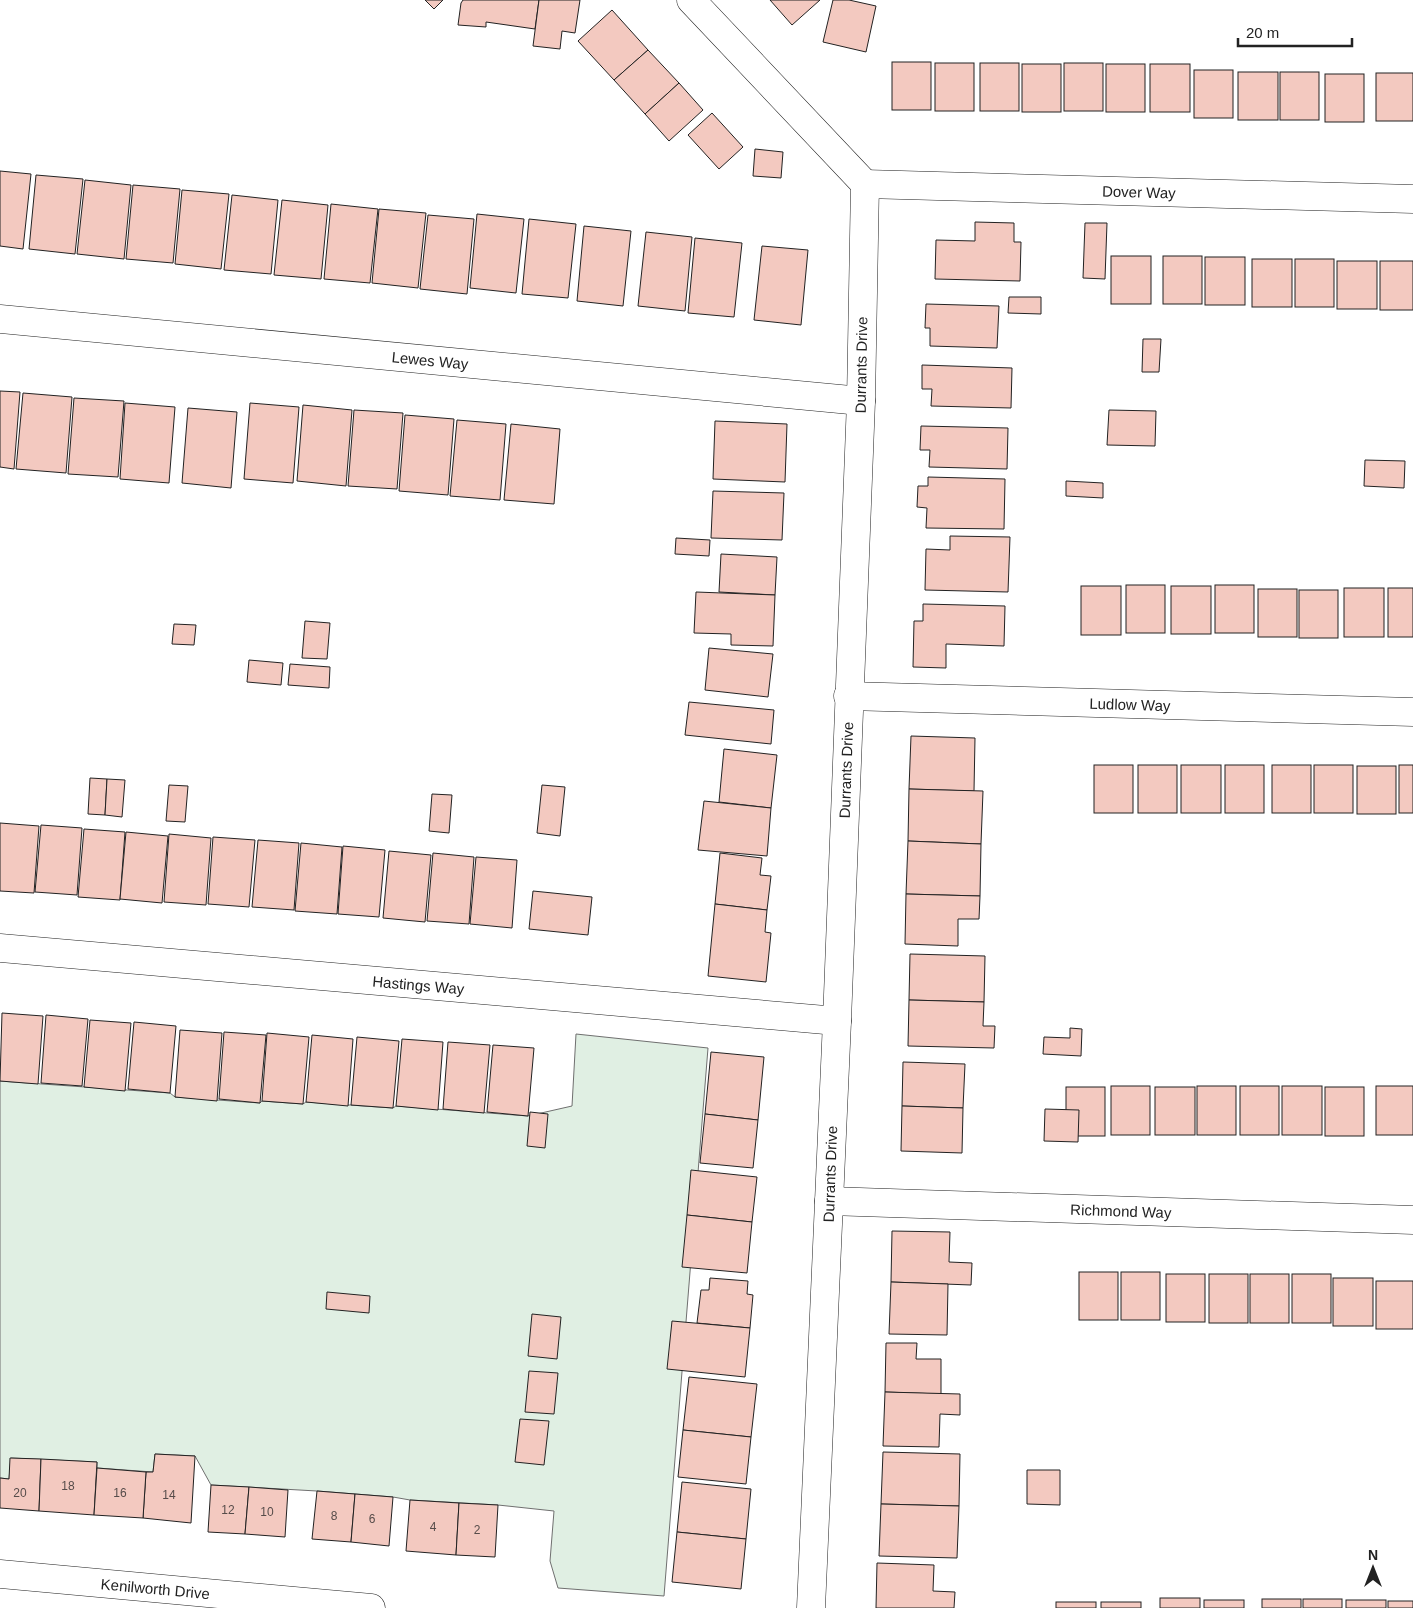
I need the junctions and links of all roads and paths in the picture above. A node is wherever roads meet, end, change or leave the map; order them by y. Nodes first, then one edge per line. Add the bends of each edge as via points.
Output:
1 (691, 0) edge
2 (865, 184) junction
3 (1413, 199) edge
4 (0, 319) edge
5 (861, 401) junction
6 (848, 696) junction
7 (1413, 712) edge
8 (0, 948) edge
9 (837, 1021) junction
10 (829, 1201) junction
11 (1413, 1220) edge
12 (0, 1574) edge
13 (371, 1608) edge
14 (811, 1608) edge

1 - 2 street
2 - 3 street, Dover Way
2 - 5 street, Durrants Drive
4 - 5 street, Lewes Way
5 - 6 street, Durrants Drive
6 - 7 street, Ludlow Way
6 - 9 street, Durrants Drive
8 - 9 street, Hastings Way
9 - 10 street, Durrants Drive
10 - 11 street, Richmond Way
10 - 14 street, Durrants Drive
12 - 13 street, Kenilworth Drive

